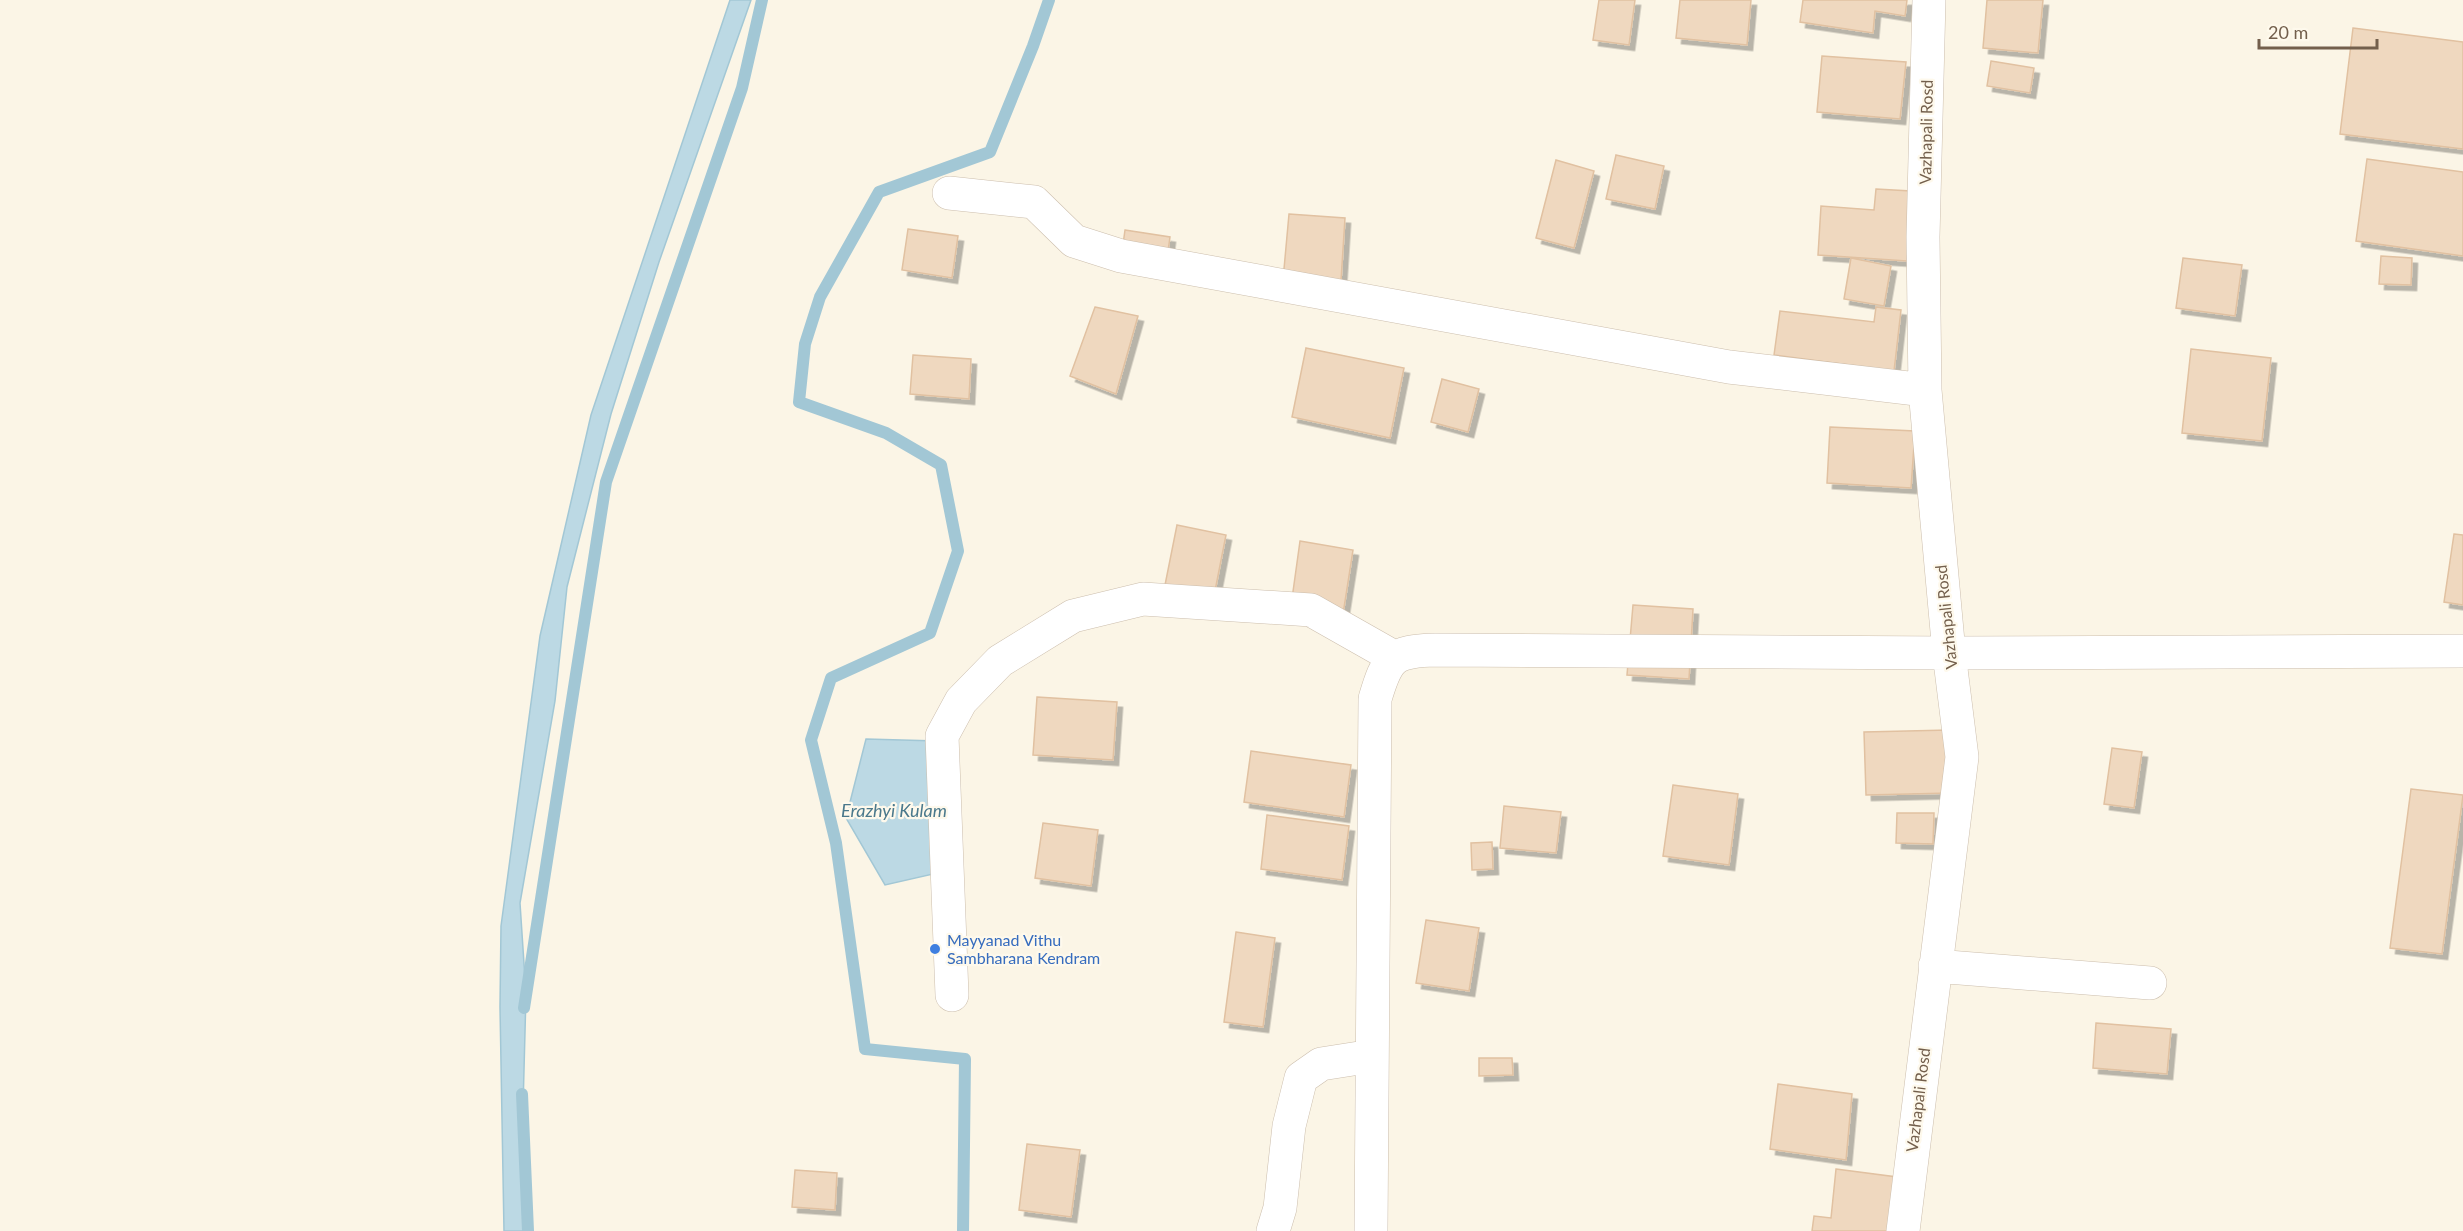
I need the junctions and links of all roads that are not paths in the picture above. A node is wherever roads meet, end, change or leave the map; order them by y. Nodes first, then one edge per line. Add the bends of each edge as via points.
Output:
1 (1929, 0) edge
2 (949, 193) dead end
3 (1925, 390) junction
4 (2463, 651) edge
5 (1949, 653) junction
6 (1394, 657) junction
7 (1935, 966) junction
8 (2150, 983) dead end
9 (952, 995) dead end
10 (1372, 1056) junction
11 (1273, 1231) edge
12 (1371, 1231) edge
13 (1903, 1231) edge

1 - 3 street, Vazhapali Rosd via 1923,237
2 - 3 street via 1034,202 1074,241 1121,256 1729,367
3 - 5 street, Vazhapali Rosd
4 - 5 street
5 - 6 street via 1435,650
5 - 7 street, Vazhapali Rosd via 1962,756
6 - 9 street via 1311,610 1143,599 1073,616 1000,661 961,701 942,736
6 - 10 street via 1383,673 1375,699
7 - 8 street
7 - 13 street, Vazhapali Rosd
10 - 11 street via 1321,1064 1301,1078 1289,1126 1280,1208
10 - 12 street

